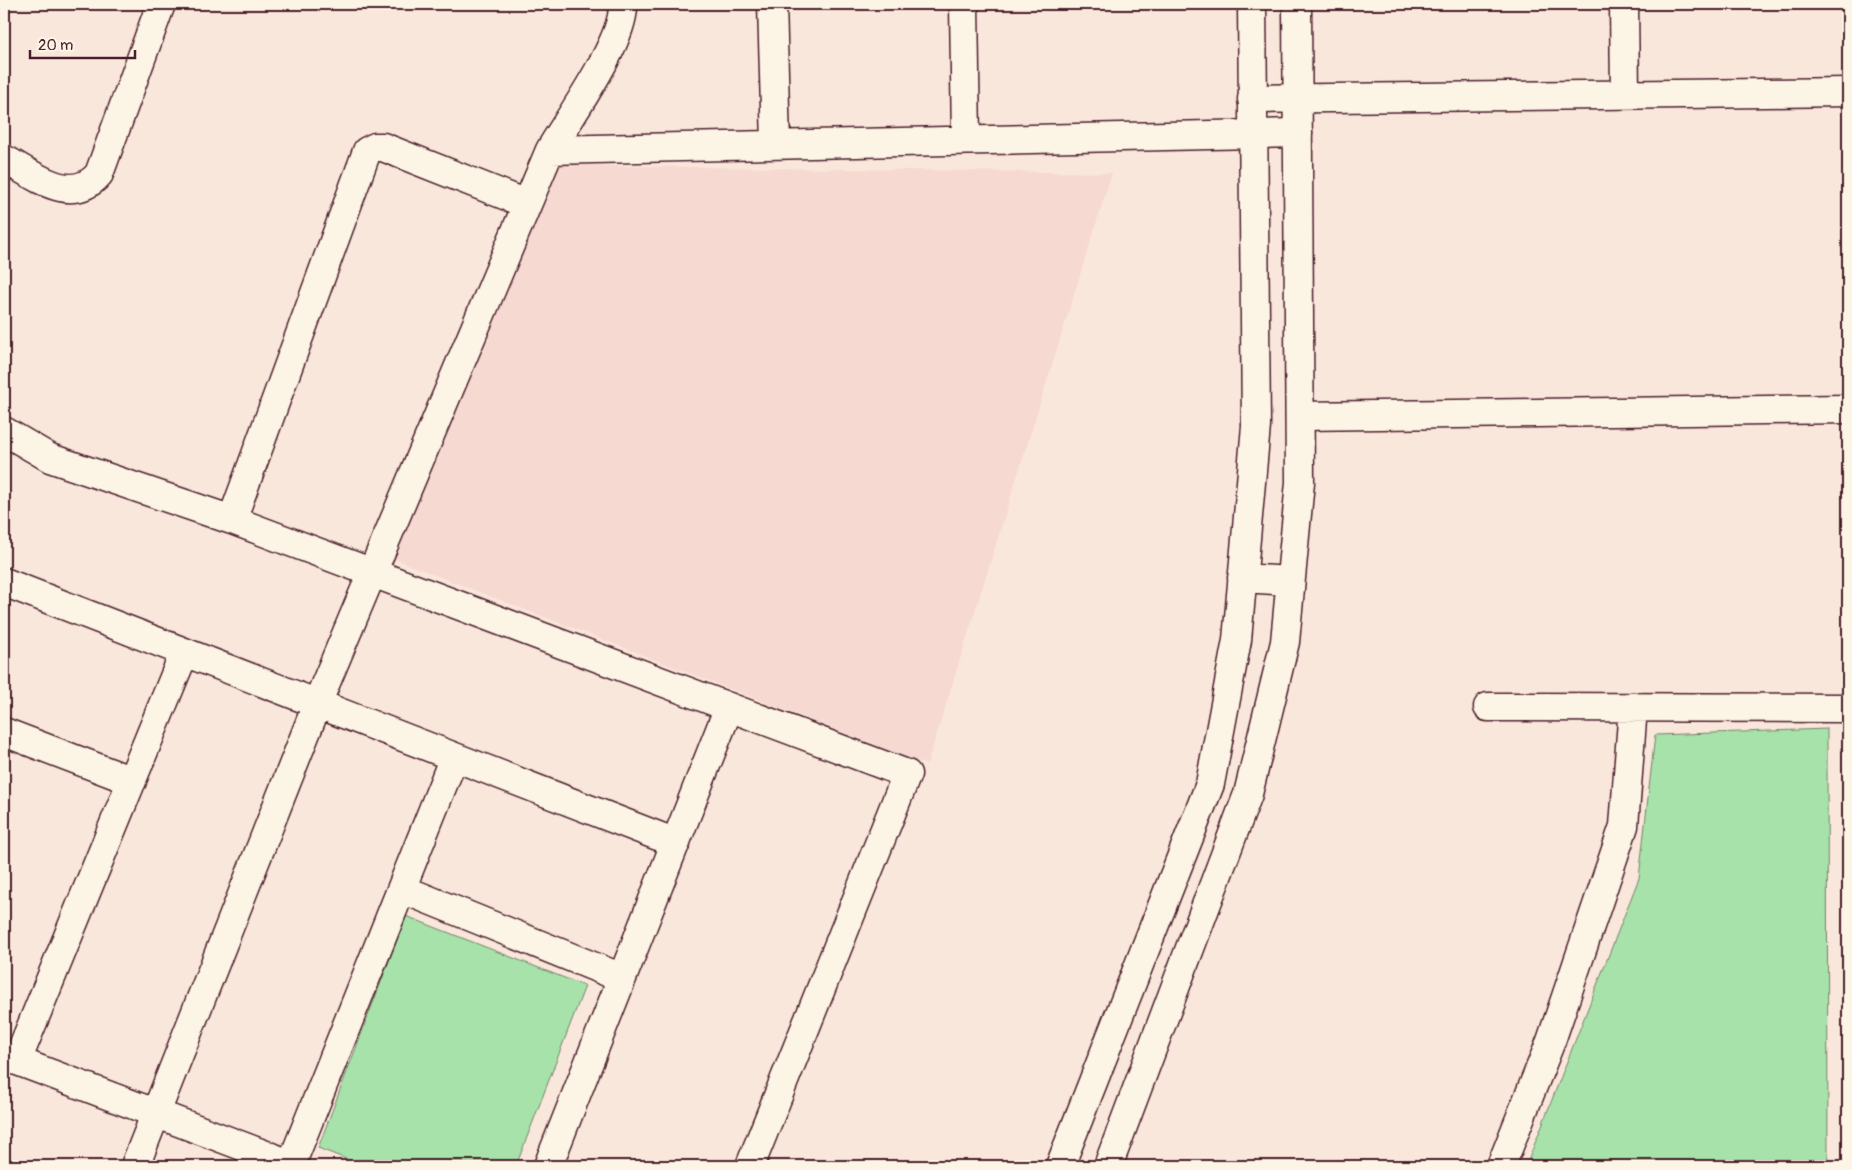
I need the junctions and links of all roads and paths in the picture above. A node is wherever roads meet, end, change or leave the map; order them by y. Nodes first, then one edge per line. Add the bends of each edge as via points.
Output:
1 (160, 4) edge
2 (623, 4) edge
3 (772, 4) edge
4 (964, 4) edge
5 (1252, 4) edge
6 (1297, 4) edge
7 (1624, 4) edge
8 (1848, 92) edge
9 (1625, 94) junction
10 (1298, 97) junction
11 (1252, 99) junction
12 (1298, 133) junction
13 (1253, 134) junction
14 (966, 140) junction
15 (776, 144) junction
16 (550, 150) junction
17 (4, 160) edge
18 (527, 204) junction
19 (1848, 408) edge
20 (1300, 416) junction
21 (4, 431) edge
22 (232, 520) junction
23 (372, 573) junction
24 (1242, 578) junction
25 (1290, 581) junction
26 (4, 582) edge
27 (184, 652) junction
28 (318, 704) junction
29 (730, 707) junction
30 (1488, 707) dead end
31 (1633, 708) junction
32 (1848, 708) edge
33 (4, 732) edge
34 (454, 757) junction
35 (132, 781) junction
36 (676, 843) junction
37 (402, 889) junction
38 (622, 978) junction
39 (10, 1059) edge
40 (156, 1113) junction
41 (293, 1165) edge
42 (135, 1166) edge
43 (548, 1166) edge
44 (750, 1166) edge
45 (1060, 1166) edge
46 (1108, 1166) edge
47 (1501, 1166) edge

1 - 17 street via 99,174 91,183 81,188 56,186
2 - 16 street via 624,14 611,47
3 - 15 street
4 - 14 street
5 - 11 street
6 - 10 street
7 - 9 street
8 - 9 street
9 - 10 street
10 - 11 street
10 - 12 street
11 - 13 street
12 - 13 street
12 - 20 street
13 - 14 street
13 - 24 street via 1256,426
14 - 15 street
15 - 16 street
16 - 18 street
18 - 22 street via 383,147 367,151
18 - 23 street
19 - 20 street
20 - 25 street via 1300,482
21 - 22 street via 50,458
22 - 23 street
23 - 28 street
23 - 29 street
24 - 25 street
24 - 45 street via 1237,640 1210,784
25 - 46 street via 1285,642 1248,794
26 - 27 street
27 - 28 street
27 - 35 street
28 - 34 street
28 - 40 street
29 - 36 street
29 - 44 street via 907,774
30 - 31 street
31 - 32 street
31 - 47 street via 1624,826 1551,1041
33 - 35 street
34 - 36 street
34 - 37 street
35 - 39 street
36 - 38 street
37 - 38 street
37 - 41 street
38 - 43 street
39 - 40 street
40 - 41 street
40 - 42 street

